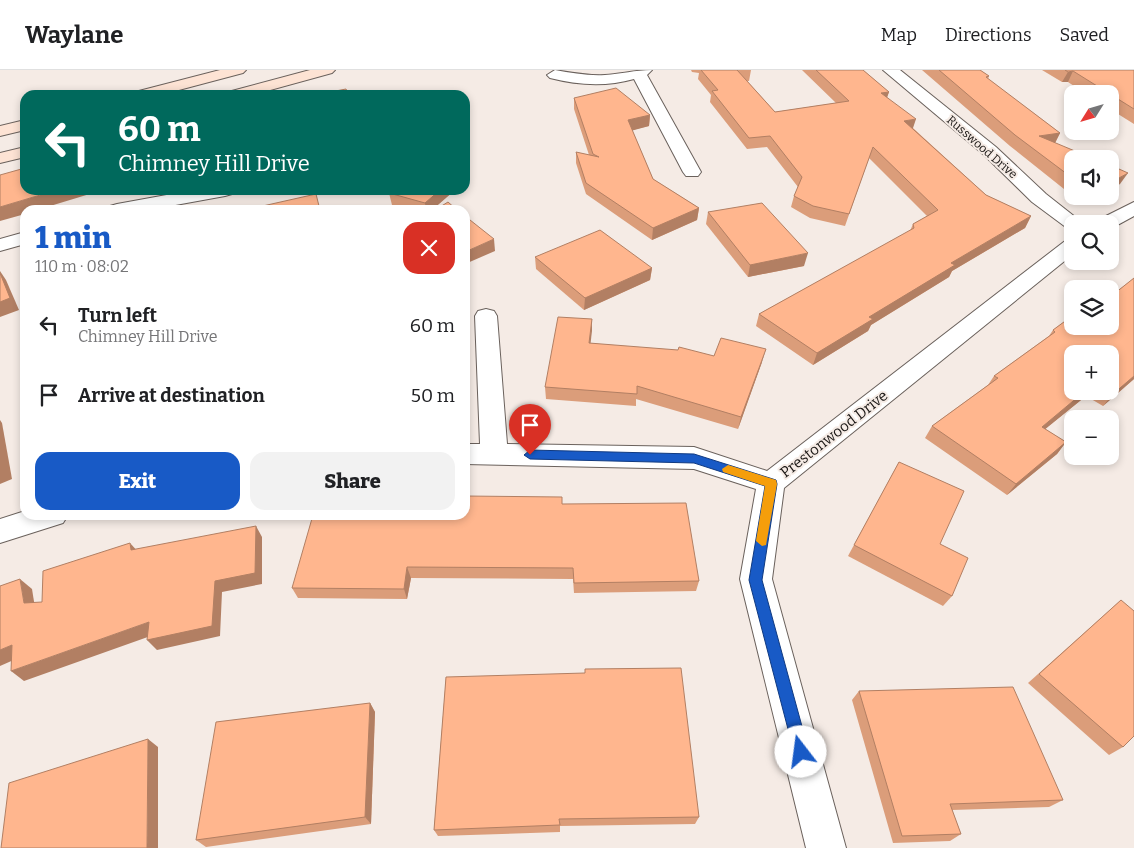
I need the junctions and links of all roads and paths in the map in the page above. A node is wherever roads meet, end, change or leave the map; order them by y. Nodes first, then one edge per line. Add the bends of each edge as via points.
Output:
1 (238, 70) edge
2 (327, 70) edge
3 (891, 70) edge
4 (641, 72) edge
5 (555, 75) dead end
6 (160, 90) edge
7 (253, 90) edge
8 (20, 126) edge
9 (0, 131) edge
10 (20, 153) edge
11 (0, 158) edge
12 (692, 172) dead end
13 (199, 195) edge
14 (144, 205) edge
15 (1134, 208) edge
16 (1119, 216) edge
17 (1064, 217) edge
18 (20, 239) edge
19 (0, 245) edge
20 (1064, 251) edge
21 (486, 316) dead end
22 (470, 454) edge
23 (494, 454) junction
24 (771, 484) junction
25 (36, 520) edge
26 (0, 531) edge
27 (826, 848) edge

1 - 6 main road
2 - 7 main road
3 - 17 street, Russwood Drive
4 - 5 street via 601,80
4 - 12 street
8 - 9 main road
10 - 11 main road
13 - 14 street
15 - 16 street
18 - 19 street
20 - 24 street, Prestonwood Drive
21 - 23 street
22 - 23 street
23 - 24 street via 694,458
24 - 27 street, Prestonwood Drive via 756,580
25 - 26 street

